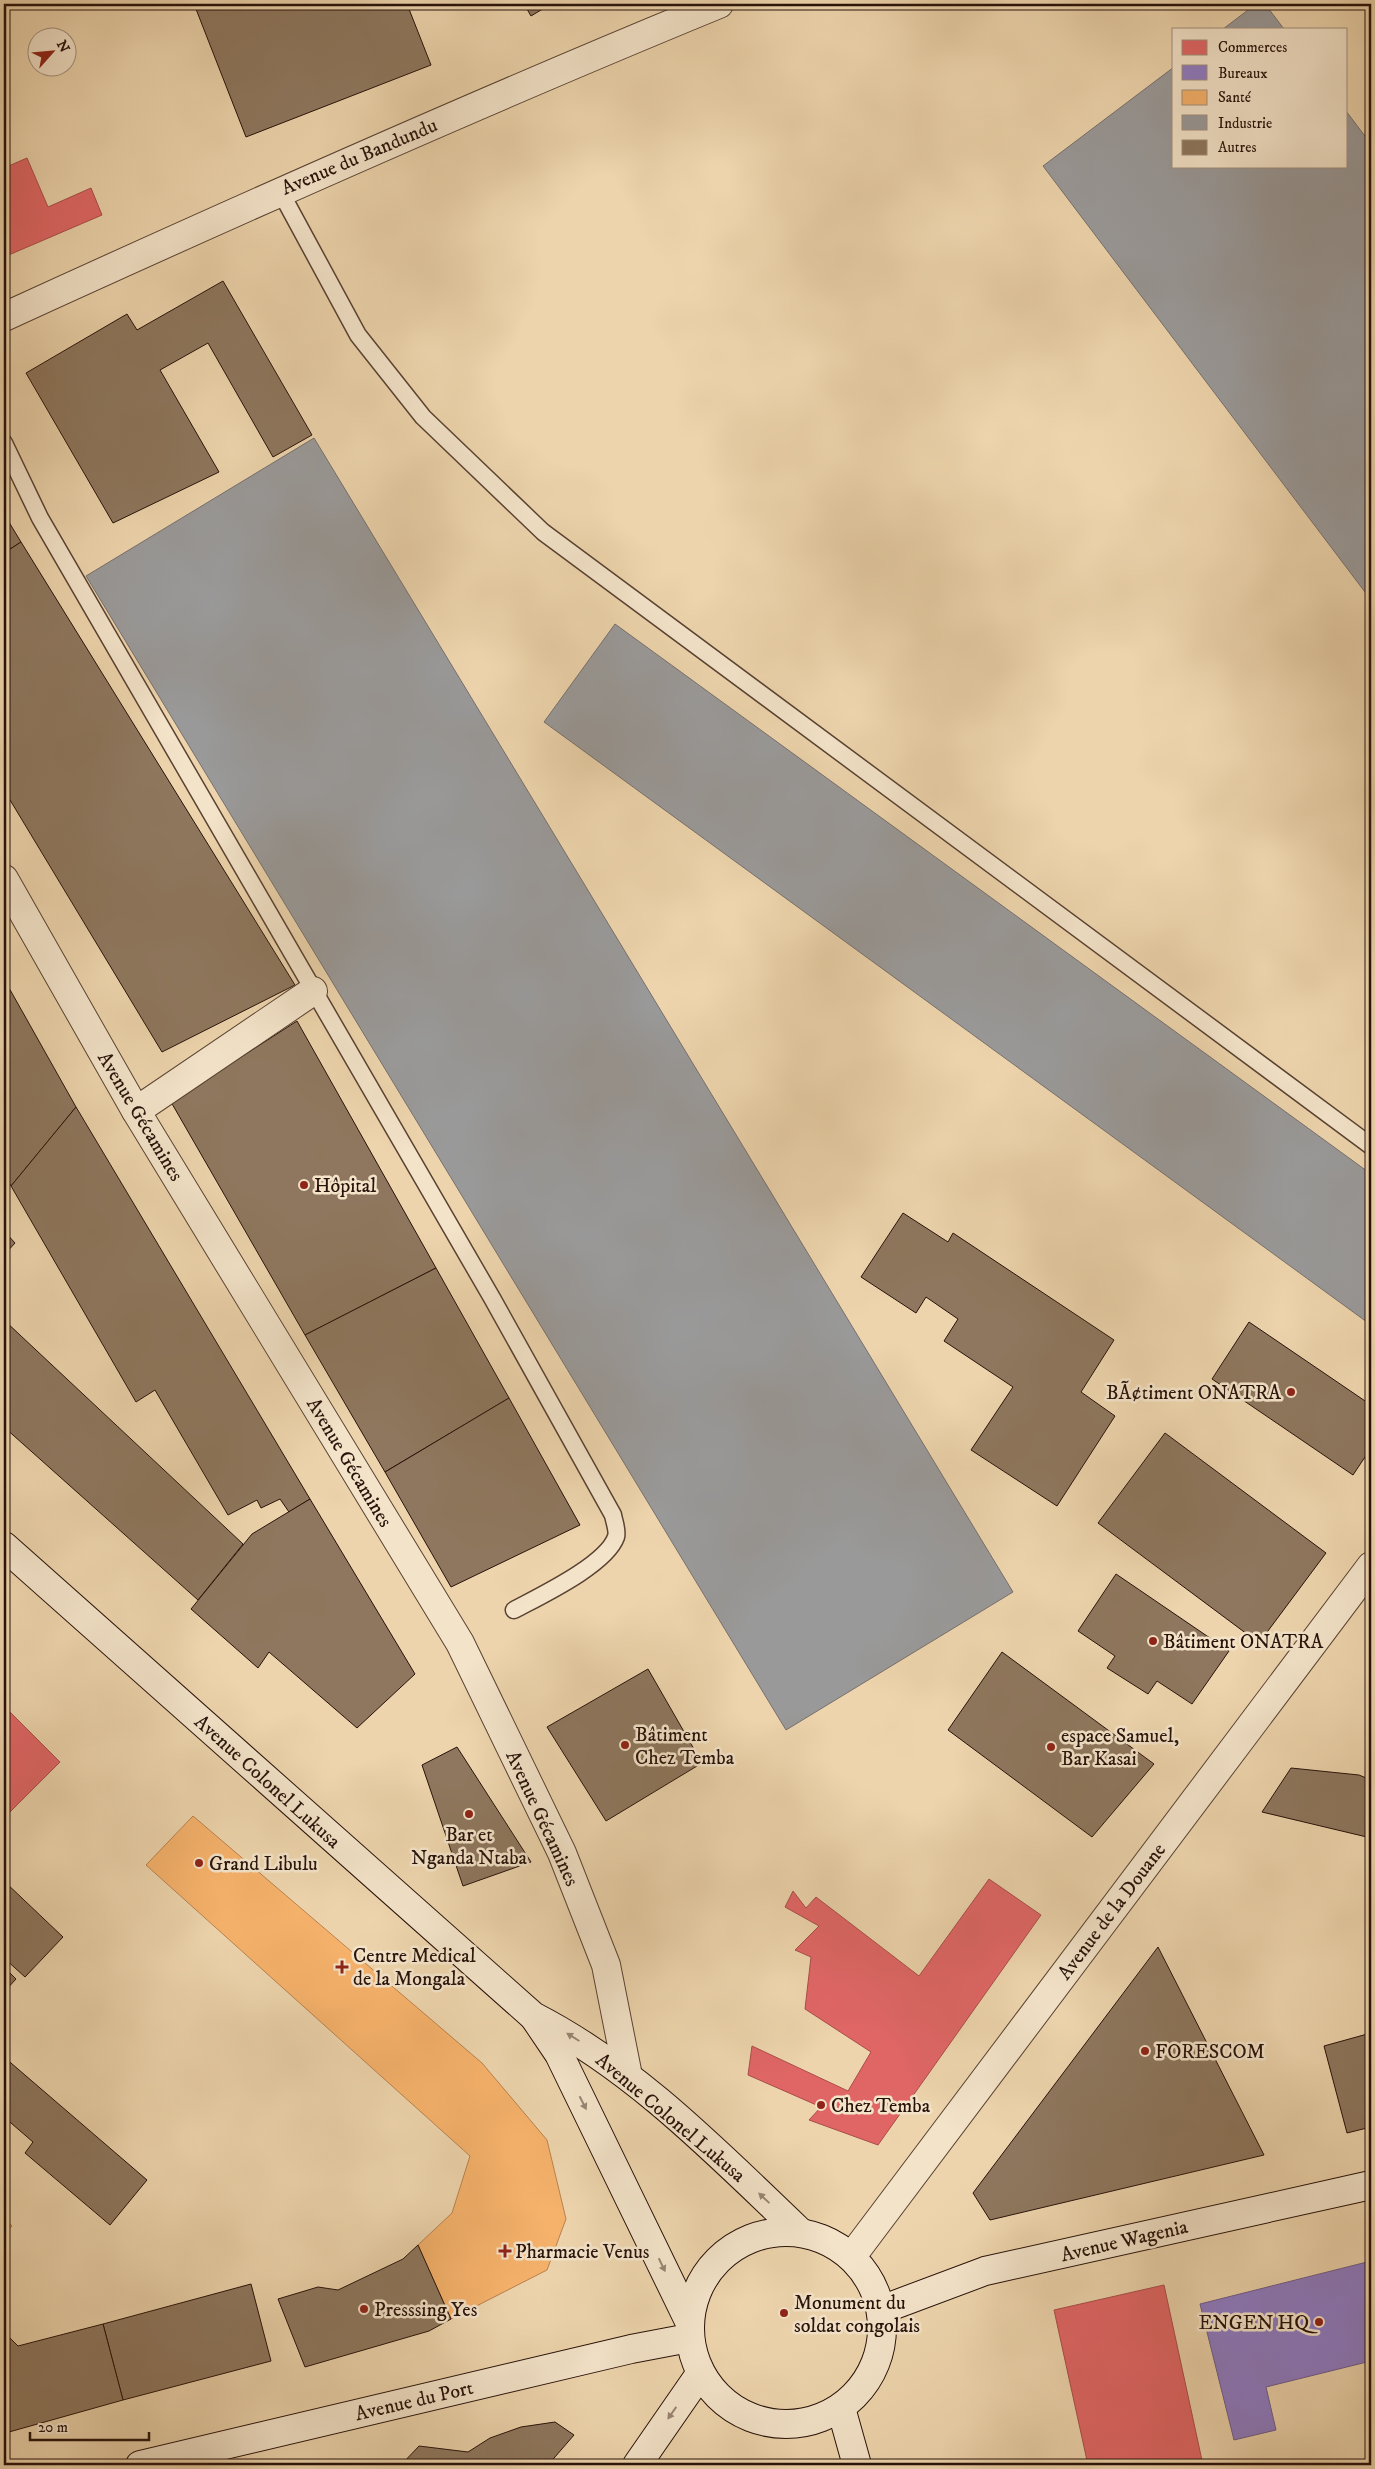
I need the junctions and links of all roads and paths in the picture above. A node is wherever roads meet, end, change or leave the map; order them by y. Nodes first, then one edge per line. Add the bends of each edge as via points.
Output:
1 (719, 4) edge
2 (280, 191) junction
3 (4, 317) edge
4 (4, 443) edge
5 (4, 879) edge
6 (314, 992) junction
7 (136, 1111) junction
8 (1371, 1146) edge
9 (4, 1546) edge
10 (1371, 1566) edge
11 (514, 1610) dead end
12 (533, 2016) junction
13 (628, 2076) junction
14 (1371, 2185) edge
15 (799, 2231) junction
16 (852, 2256) junction
17 (880, 2310) junction
18 (689, 2329) junction
19 (700, 2374) junction
20 (841, 2408) junction
21 (140, 2465) edge
22 (637, 2465) edge
23 (857, 2465) edge

1 - 2 street, Avenue du Bandundu
2 - 3 street, Avenue du Bandundu
2 - 8 lane via 358,335 423,417 543,532
4 - 6 lane via 40,518
5 - 7 street, Avenue Gécamines
6 - 7 street
6 - 11 lane via 613,1515 617,1535 610,1548 581,1572
7 - 13 street, Avenue Gécamines via 460,1643 562,1853 606,1965
9 - 12 street, Avenue Colonel Lukusa
10 - 16 street, Avenue de la Douane
13 -> 12 street, Avenue Colonel Lukusa via 572,2036
12 -> 18 street, Avenue Colonel Lukusa via 558,2054
15 -> 13 street, Avenue Colonel Lukusa via 706,2143
14 - 17 street, Avenue Wagenia via 985,2272
15 - 16 street via 827,2240
15 - 18 street via 760,2234 724,2252 699,2283
16 - 17 street via 875,2290
17 - 20 street via 882,2338 876,2365 861,2389
18 - 19 street, Avenue Colonel Lukusa
18 - 21 street, Avenue du Port via 632,2349
19 - 20 street via 720,2400 747,2417 779,2425 811,2422
19 -> 22 street
20 - 23 street

